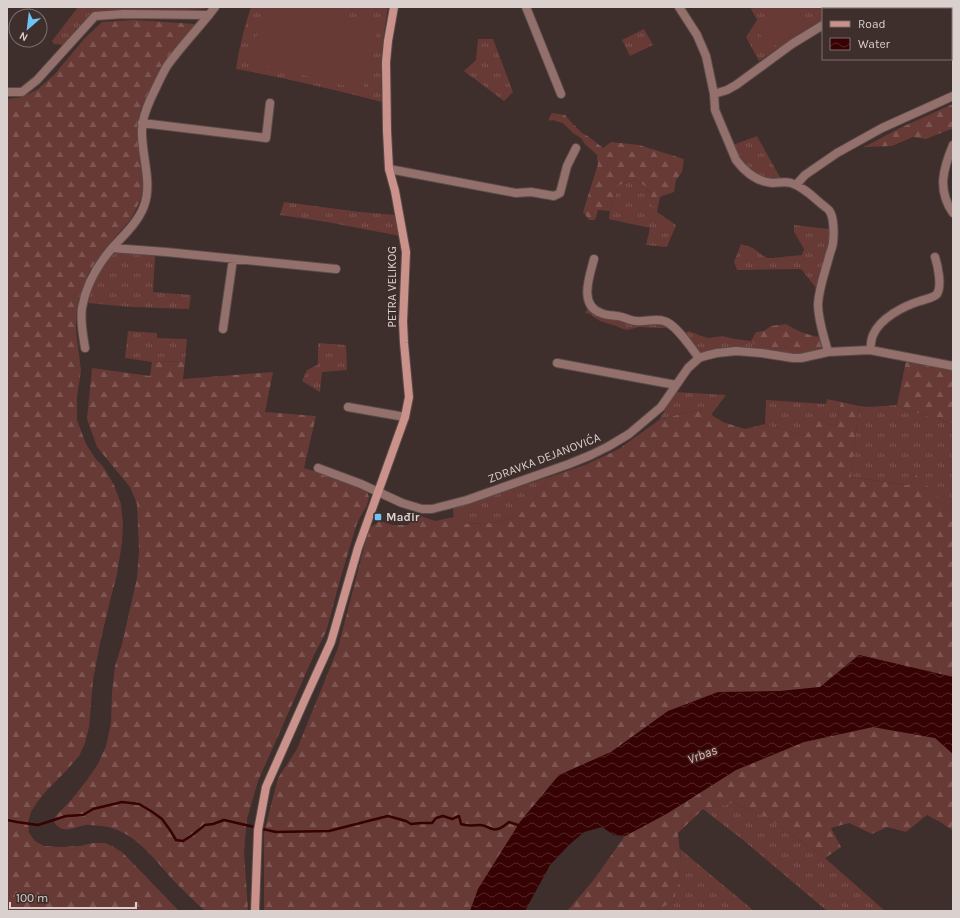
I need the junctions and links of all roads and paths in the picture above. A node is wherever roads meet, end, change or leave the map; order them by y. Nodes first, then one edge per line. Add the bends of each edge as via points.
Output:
1 (215, 7) edge
2 (394, 7) edge
3 (526, 7) edge
4 (679, 7) edge
5 (209, 15) junction
6 (822, 26) edge
7 (7, 92) edge
8 (561, 94) dead end
9 (714, 94) junction
10 (953, 96) edge
11 (270, 103) dead end
12 (142, 122) junction
13 (953, 145) edge
14 (576, 148) dead end
15 (389, 169) junction
16 (796, 185) junction
17 (953, 213) edge
18 (112, 248) junction
19 (935, 257) dead end
20 (233, 259) junction
21 (594, 259) dead end
22 (336, 269) dead end
23 (223, 329) dead end
24 (84, 348) dead end
25 (870, 350) junction
26 (828, 352) junction
27 (699, 358) junction
28 (557, 363) dead end
29 (953, 366) edge
30 (676, 384) junction
31 (348, 407) dead end
32 (405, 417) junction
33 (318, 468) dead end
34 (378, 492) junction
35 (255, 911) edge

1 - 5 street
2 - 15 street, PETRA VELIKOG via 386,62
3 - 8 street
4 - 9 street via 702,46
5 - 7 street via 95,16 38,80 22,92
5 - 12 street via 166,68 146,108
6 - 9 street via 736,85
9 - 16 street via 715,110 736,160 741,166 757,179
10 - 16 street via 882,128 837,153 805,175
11 - 12 street via 266,138
12 - 18 street via 147,196 139,216
13 - 17 street via 942,185
14 - 15 street via 567,166 560,194 554,196 532,192 516,193
15 - 32 street, PETRA VELIKOG via 406,252 403,322 409,397
16 - 26 street via 829,210 833,221 833,242 818,302 820,324
18 - 20 street
18 - 24 street via 96,271 85,297 82,309
19 - 25 street via 939,284 935,296 910,304 882,321 873,334
20 - 22 street
20 - 23 street
21 - 27 street via 587,293 590,305 595,311 636,321 664,320 678,332
25 - 26 street
25 - 29 street
26 - 27 street via 793,358 736,351
27 - 30 street, ZDRAVKA DEJANOVIĆA
28 - 30 street
30 - 34 street, ZDRAVKA DEJANOVIĆA via 661,407 629,434 569,464 467,500 432,509 412,507
31 - 32 street
32 - 34 street, PETRA VELIKOG
33 - 34 street, ZDRAVKA DEJANOVIĆA
34 - 35 street, PETRA VELIKOG via 358,548 331,642 266,787 258,826

